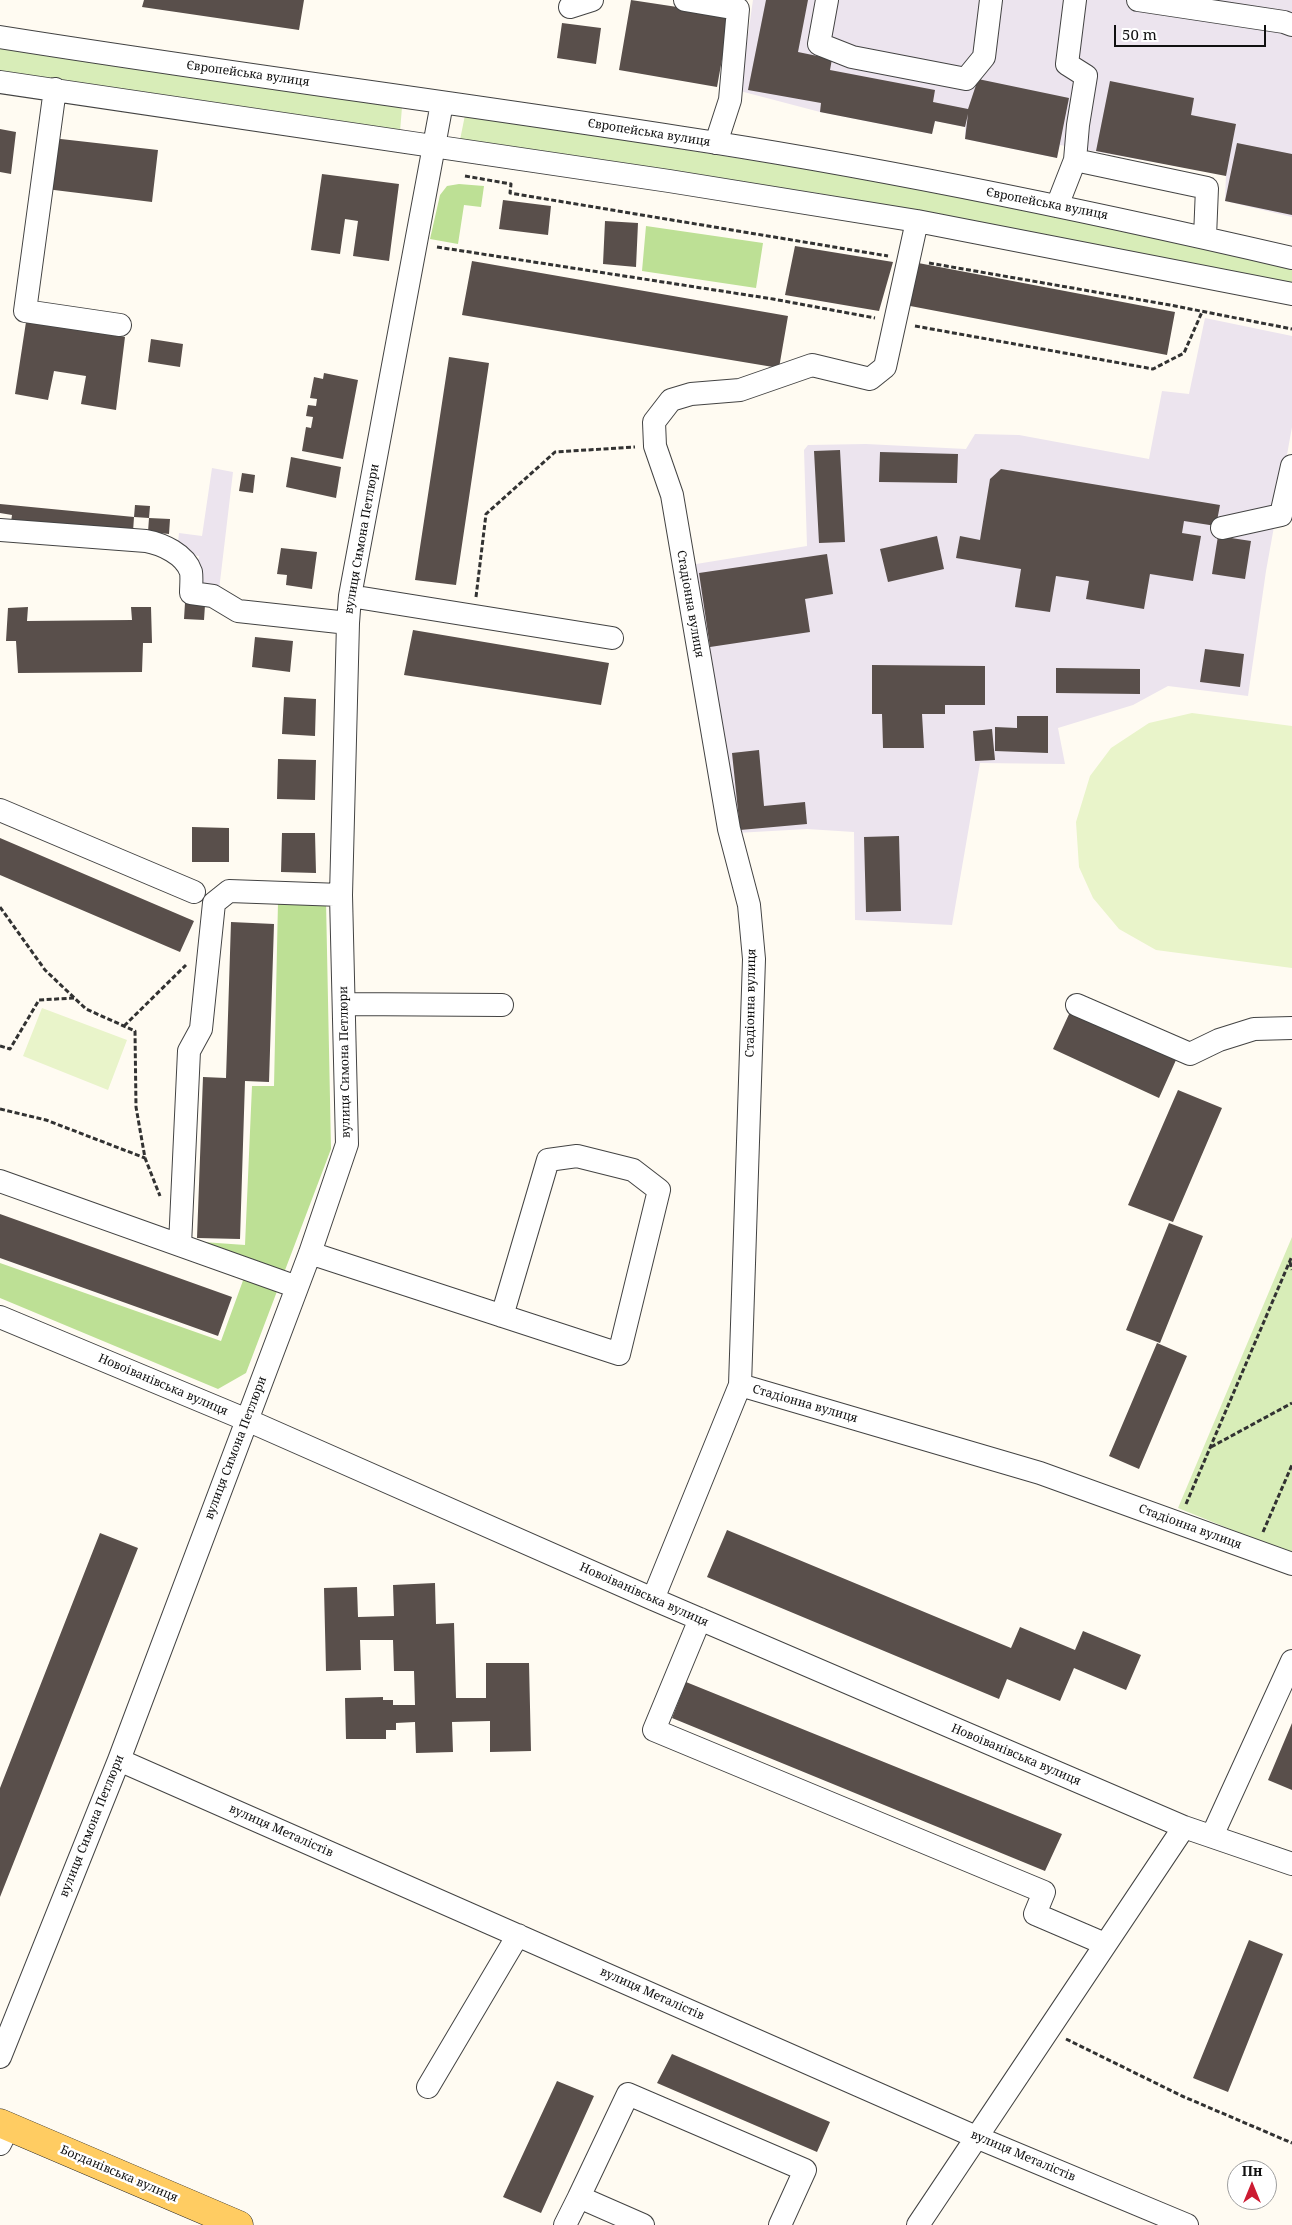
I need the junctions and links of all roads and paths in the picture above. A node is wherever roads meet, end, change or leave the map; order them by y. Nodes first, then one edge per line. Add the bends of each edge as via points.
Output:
1 (592, 0) edge
2 (685, 0) edge
3 (827, 0) edge
4 (991, 0) edge
5 (1138, 0) edge
6 (1068, 1) edge
7 (570, 7) dead end
8 (1292, 25) edge
9 (0, 37) edge
10 (0, 82) edge
11 (55, 89) junction
12 (442, 103) junction
13 (716, 143) junction
14 (433, 146) junction
15 (1075, 160) junction
16 (465, 176) dead end
17 (1057, 206) junction
18 (917, 221) junction
19 (1205, 237) junction
20 (416, 244) junction
21 (1292, 258) edge
22 (909, 260) junction
23 (1292, 294) edge
24 (1202, 312) junction
25 (895, 322) junction
26 (120, 325) dead end
27 (1292, 329) edge
28 (655, 446) junction
29 (1292, 466) edge
30 (1222, 528) dead end
31 (0, 530) edge
32 (350, 596) junction
33 (474, 615) junction
34 (348, 623) junction
35 (612, 638) dead end
36 (0, 810) edge
37 (194, 892) dead end
38 (341, 895) junction
39 (0, 907) edge
40 (210, 940) junction
41 (74, 998) junction
42 (344, 1004) junction
43 (502, 1005) dead end
44 (1076, 1006) dead end
45 (124, 1026) junction
46 (1292, 1028) edge
47 (0, 1046) edge
48 (0, 1109) edge
49 (145, 1158) junction
50 (0, 1181) edge
51 (162, 1201) dead end
52 (180, 1245) junction
53 (310, 1253) junction
54 (1292, 1256) edge
55 (1290, 1262) junction
56 (1292, 1270) edge
57 (297, 1287) junction
58 (502, 1316) junction
59 (0, 1317) edge
60 (740, 1385) junction
61 (1292, 1403) edge
62 (247, 1420) junction
63 (1210, 1447) junction
64 (1292, 1465) edge
65 (1178, 1523) junction
66 (1255, 1551) junction
67 (1292, 1564) edge
68 (653, 1599) junction
69 (700, 1619) junction
70 (1292, 1662) edge
71 (118, 1760) junction
72 (1184, 1827) junction
73 (1212, 1836) junction
74 (1292, 1864) edge
75 (518, 1935) junction
76 (1105, 1944) junction
77 (1048, 2030) junction
78 (0, 2057) edge
79 (428, 2087) dead end
80 (3, 2131) edge
81 (976, 2137) junction
82 (1292, 2143) edge
83 (579, 2197) junction
84 (239, 2225) edge
85 (565, 2225) edge
86 (643, 2225) edge
87 (780, 2225) edge
88 (918, 2225) edge
89 (1187, 2225) edge

1 - 7 street
2 - 13 street via 738,9 730,100
3 - 4 street via 819,44 852,56 966,79 984,57
5 - 8 street
6 - 15 street via 1067,64 1086,76
9 - 12 street, Європейська вулиця
10 - 11 street
11 - 14 street
11 - 26 street via 24,310
12 - 13 street, Європейська вулиця
12 - 14 street, вулиця Симона Петлюри
13 - 17 street, Європейська вулиця
14 - 18 street
14 - 20 street, вулиця Симона Петлюри
15 - 17 street
15 - 19 street via 1207,188
16 - 22 path via 511,184 510,193
17 - 19 street, Європейська вулиця
18 - 22 street, Стадіонна вулиця
18 - 23 street
19 - 21 street, Європейська вулиця
20 - 25 path via 773,299
20 - 32 street, вулиця Симона Петлюри
22 - 24 path
22 - 25 street, Стадіонна вулиця
24 - 25 path via 1184,353 1153,369
24 - 27 path
25 - 28 street, Стадіонна вулиця via 885,367 870,379 812,365 740,390 691,394 671,400 654,422
28 - 33 path via 556,452 486,514
28 - 60 street, Стадіонна вулиця via 672,495 729,829 748,905 754,958
29 - 30 street via 1281,515
31 - 34 street via 159,543 181,557 191,572 191,593 213,596 238,611
32 - 33 street
32 - 34 street, вулиця Симона Петлюри
33 - 35 street
34 - 38 street, вулиця Симона Петлюри
36 - 37 street
38 - 40 street via 229,891 214,903
38 - 42 street, вулиця Симона Петлюри
39 - 41 path via 45,970
40 - 45 path
40 - 52 street via 201,1029 189,1051
41 - 45 path via 86,1009
41 - 47 path via 39,1000 10,1049
42 - 43 street
42 - 53 street, вулиця Симона Петлюри via 347,1144
44 - 46 street via 1190,1054 1254,1029
45 - 49 path via 135,1031 136,1108
48 - 49 path via 46,1120
49 - 51 path
50 - 52 street
52 - 57 street
53 - 57 street, вулиця Симона Петлюри
53 - 58 street
54 - 55 path
55 - 56 path
55 - 63 path
57 - 62 street, вулиця Симона Петлюри
58 - 58 street via 619,1354 659,1190 633,1170 576,1156 548,1160
59 - 62 street, Новоіванівська вулиця
60 - 65 street, Стадіонна вулиця via 1040,1473
60 - 68 street
61 - 63 path
62 - 68 street, Новоіванівська вулиця
62 - 71 street, вулиця Симона Петлюри
63 - 65 path
64 - 66 path
65 - 66 street, Стадіонна вулиця
66 - 67 street, Стадіонна вулиця
68 - 69 street, Новоіванівська вулиця
69 - 72 street, Новоіванівська вулиця
69 - 76 street via 654,1730 1044,1892 1036,1914
70 - 73 street
71 - 75 street, вулиця Металістів
71 - 78 street, вулиця Симона Петлюри
72 - 73 street, Новоіванівська вулиця
72 - 76 street
73 - 74 street, Новоіванівська вулиця
75 - 79 street
75 - 81 street, вулиця Металістів
76 - 77 street
77 - 81 street
77 - 82 path via 1182,2096
80 - 84 main road, Богданівська вулиця
81 - 88 street
81 - 89 street, вулиця Металістів
83 - 85 street
83 - 86 street
83 - 87 street via 628,2094 805,2170

